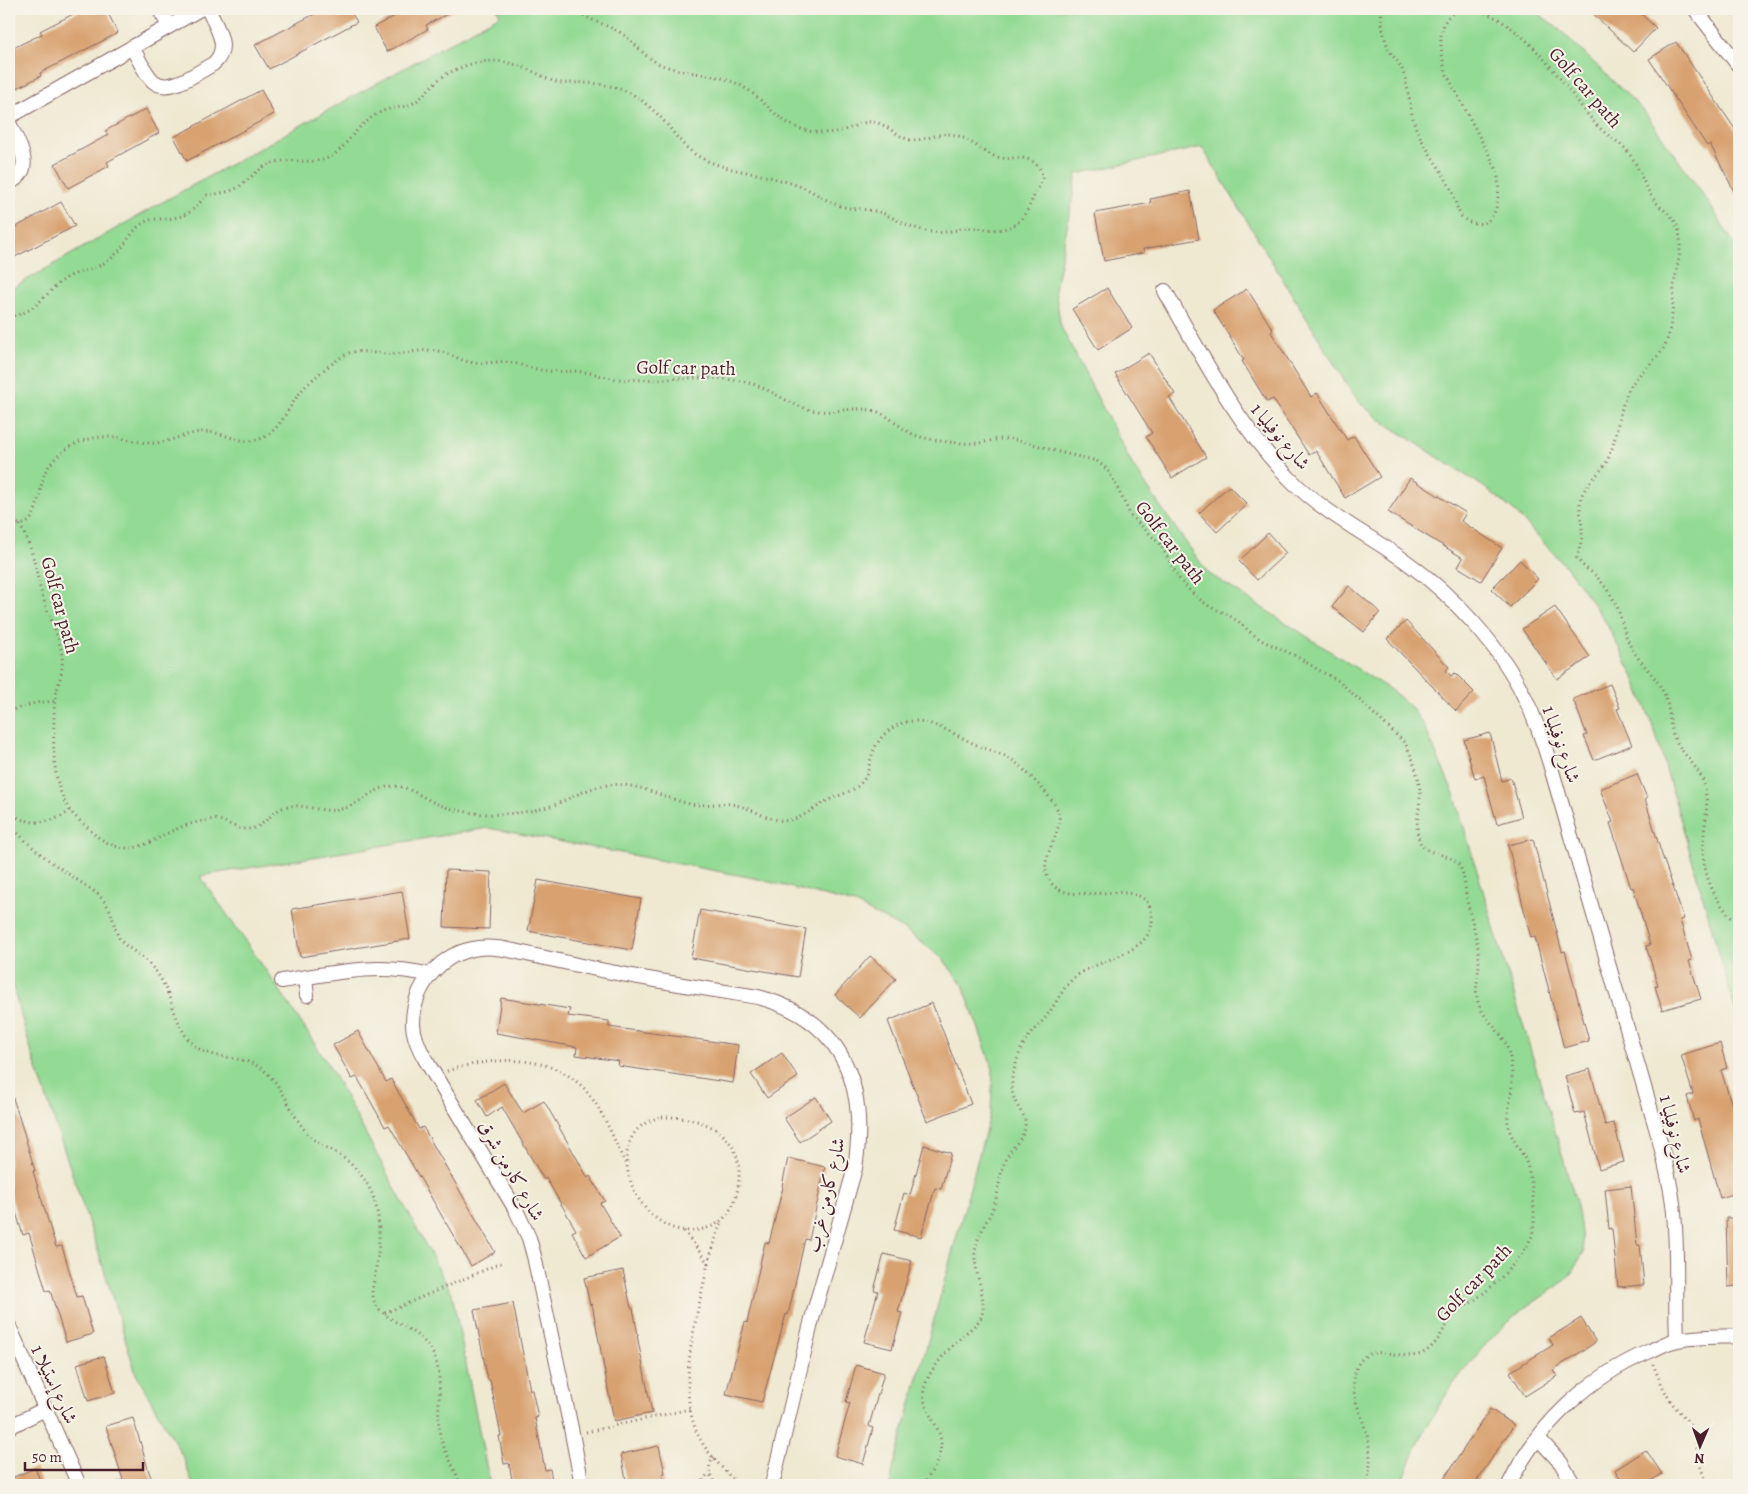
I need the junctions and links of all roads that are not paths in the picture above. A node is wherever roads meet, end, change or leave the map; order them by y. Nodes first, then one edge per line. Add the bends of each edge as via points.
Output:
1 (160, 9) edge
2 (200, 9) edge
3 (208, 9) edge
4 (1695, 9) edge
5 (169, 25) junction
6 (132, 47) junction
7 (1739, 66) edge
8 (9, 117) edge
9 (9, 123) edge
10 (9, 183) edge
11 (1165, 291) dead end
12 (430, 975) junction
13 (304, 978) junction
14 (282, 981) dead end
15 (306, 995) dead end
16 (9, 1326) edge
17 (1739, 1336) edge
18 (1677, 1340) junction
19 (45, 1409) junction
20 (9, 1427) edge
21 (1538, 1438) junction
22 (79, 1485) edge
23 (582, 1485) edge
24 (772, 1485) edge
25 (1509, 1485) edge
26 (1574, 1485) edge

1 - 5 street
2 - 5 street
3 - 6 street via 222,38 219,59 172,86 161,86 152,79
4 - 7 street
5 - 6 street
6 - 8 street
9 - 10 street via 24,160 20,175
11 - 18 street, شارع نوفيليا 1 via 1235,410 1261,447 1326,510 1408,563 1442,591 1500,656 1523,694 1541,735 1554,778 1668,1174 1674,1212
12 - 13 street via 413,970 379,968
12 - 23 street, شارع كارمن شرق via 414,1007 417,1043 516,1210 529,1238
12 - 24 street, شارع كارمن غرب via 460,952 497,947 597,969 758,997 776,1002 815,1025 844,1060 858,1102 856,1160 812,1319
13 - 14 street
13 - 15 street
16 - 19 street, شارع إستيلا 1
17 - 18 street
18 - 21 street via 1606,1373 1561,1410
19 - 20 street
19 - 22 street, شارع إستيلا 1
21 - 25 street
21 - 26 street via 1561,1463

